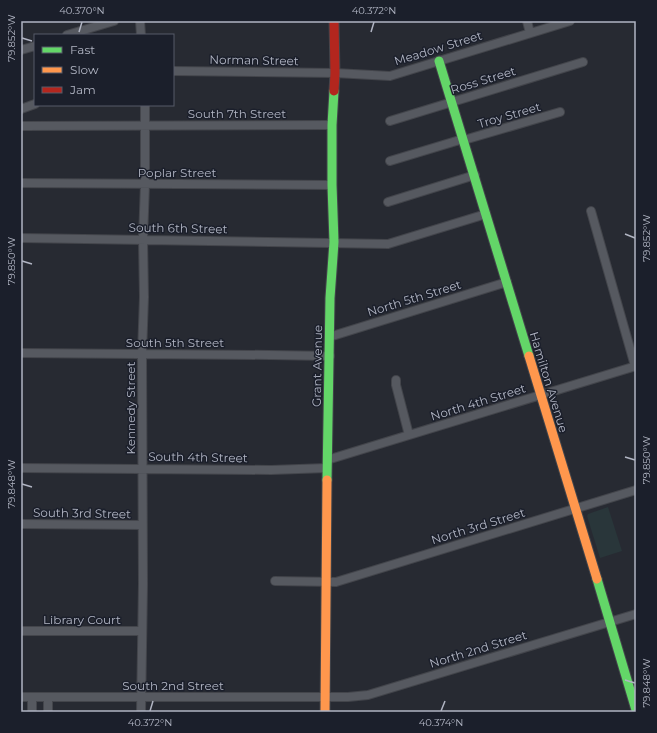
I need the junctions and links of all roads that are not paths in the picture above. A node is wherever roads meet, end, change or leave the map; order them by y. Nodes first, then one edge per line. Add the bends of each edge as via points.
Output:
1 (114, 21) edge
2 (140, 21) edge
3 (334, 21) edge
4 (527, 21) edge
5 (570, 21) edge
6 (530, 33) junction
7 (70, 34) edge
8 (141, 34) edge
9 (34, 46) edge
10 (21, 50) edge
11 (439, 61) junction
12 (583, 62) dead end
13 (174, 71) edge
14 (335, 73) junction
15 (452, 102) junction
16 (34, 104) edge
17 (145, 106) edge
18 (21, 109) edge
19 (560, 112) dead end
20 (390, 121) dead end
21 (332, 125) junction
22 (21, 126) edge
23 (146, 126) junction
24 (464, 139) junction
25 (390, 161) dead end
26 (475, 174) junction
27 (21, 182) edge
28 (145, 184) junction
29 (332, 185) junction
30 (388, 202) dead end
31 (590, 211) dead end
32 (486, 214) junction
33 (21, 238) edge
34 (143, 239) junction
35 (334, 242) junction
36 (507, 282) junction
37 (329, 337) junction
38 (21, 353) edge
39 (142, 354) junction
40 (330, 356) junction
41 (636, 366) edge
42 (396, 380) dead end
43 (541, 396) junction
44 (409, 435) junction
45 (327, 464) junction
46 (21, 468) edge
47 (142, 468) junction
48 (636, 490) edge
49 (576, 508) junction
50 (21, 524) edge
51 (142, 525) junction
52 (275, 580) dead end
53 (326, 581) junction
54 (636, 614) edge
55 (610, 622) junction
56 (21, 631) edge
57 (142, 632) junction
58 (21, 697) edge
59 (32, 697) junction
60 (325, 697) junction
61 (48, 698) junction
62 (140, 698) junction
63 (636, 710) edge
64 (32, 712) edge
65 (48, 712) edge
66 (141, 712) edge
67 (325, 712) edge

1 - 7 street
2 - 8 street
3 - 14 street, Grant Avenue
4 - 6 street
5 - 6 street, Meadow Street
6 - 11 street, Meadow Street
9 - 10 street
11 - 14 street, Meadow Street via 390,76
11 - 15 street, Hamilton Avenue
12 - 15 street, Ross Street
13 - 14 street, Norman Street
14 - 21 street, Grant Avenue
15 - 20 street, Ross Street
15 - 24 street, Hamilton Avenue
16 - 18 street
17 - 23 street, Kennedy Street
19 - 24 street, Troy Street
21 - 23 street, South 7th Street
21 - 29 street, Grant Avenue
22 - 23 street, South 7th Street
23 - 28 street, Kennedy Street
24 - 25 street, Troy Street
24 - 26 street, Hamilton Avenue
26 - 30 street
26 - 32 street, Hamilton Avenue
27 - 28 street, Poplar Street
28 - 29 street, Poplar Street
28 - 34 street, Kennedy Street
29 - 35 street, Grant Avenue
31 - 41 street
32 - 35 street, South 6th Street via 388,244
32 - 36 street, Hamilton Avenue
33 - 34 street, South 6th Street
34 - 35 street, South 6th Street
34 - 39 street, Kennedy Street
35 - 37 street, Grant Avenue
36 - 37 street, North 5th Street
36 - 43 street, Hamilton Avenue
37 - 40 street, Grant Avenue
38 - 39 street, South 5th Street
39 - 40 street, South 5th Street
39 - 47 street, Kennedy Street
40 - 45 street, Grant Avenue
41 - 43 street, North 4th Street
42 - 44 street
43 - 44 street, North 4th Street
43 - 49 street, Hamilton Avenue
44 - 45 street, North 4th Street
45 - 47 street, South 4th Street via 270,470
45 - 53 street, Grant Avenue
46 - 47 street, South 4th Street
47 - 51 street, Kennedy Street
48 - 49 street, North 3rd Street
49 - 53 street, North 3rd Street via 336,582
49 - 55 street, Hamilton Avenue
50 - 51 street, South 3rd Street
51 - 57 street, Kennedy Street
52 - 53 street
53 - 60 street, Grant Avenue
54 - 55 street, North 2nd Street
55 - 60 street, North 2nd Street via 368,695
55 - 63 street, Hamilton Avenue
56 - 57 street, Library Court
57 - 62 street, Kennedy Street
58 - 59 street, South 2nd Street
59 - 61 street, South 2nd Street
59 - 64 street
60 - 62 street, South 2nd Street
60 - 67 street, Grant Avenue
61 - 62 street, South 2nd Street
61 - 65 street
62 - 66 street, Kennedy Street

